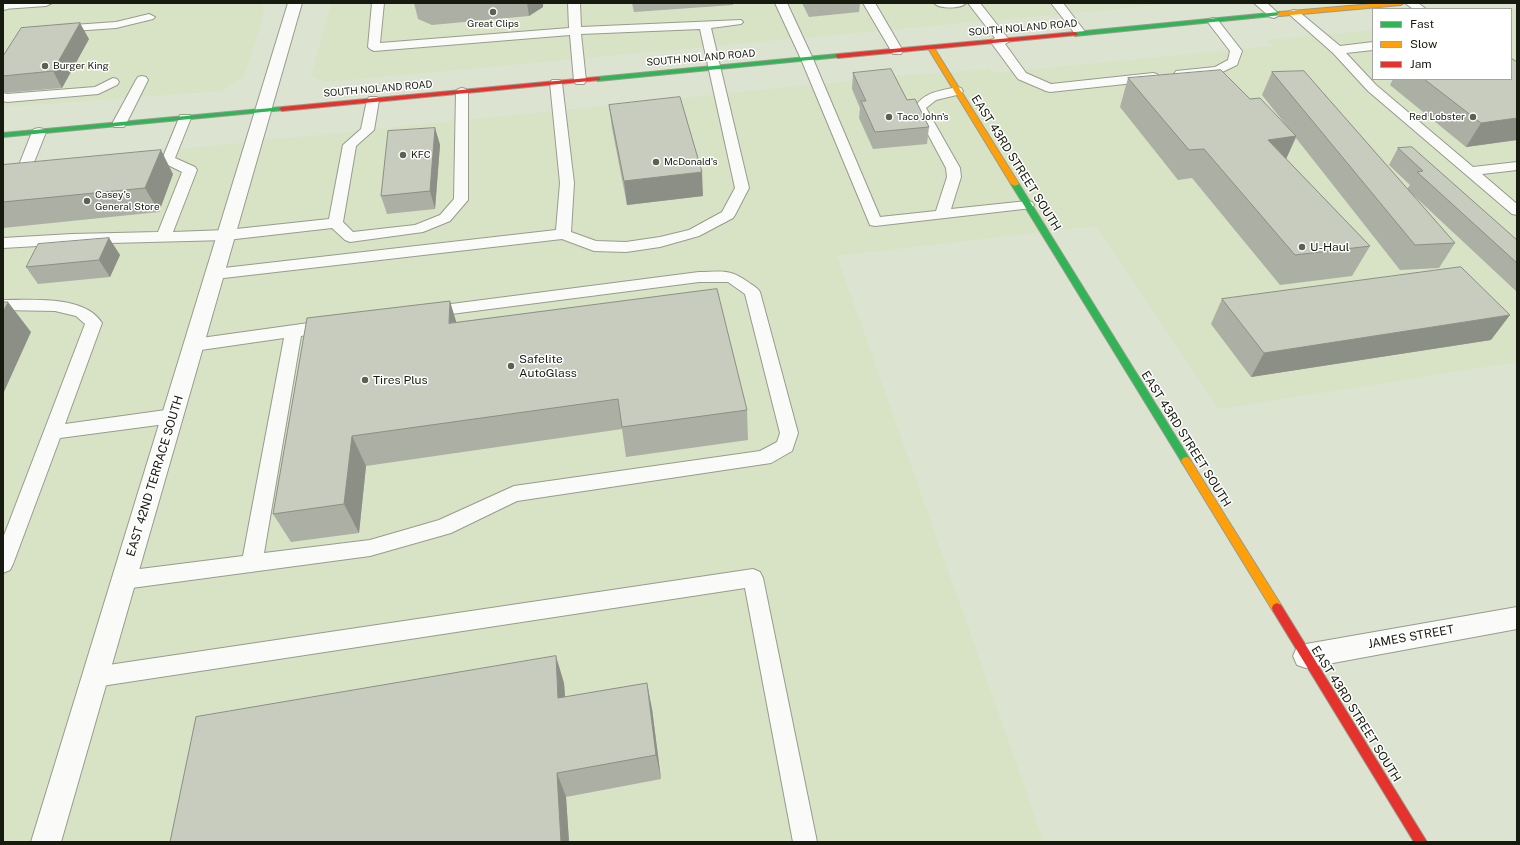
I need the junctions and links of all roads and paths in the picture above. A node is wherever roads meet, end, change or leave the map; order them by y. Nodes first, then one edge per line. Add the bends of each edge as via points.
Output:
1 (5, 3) edge
2 (46, 3) edge
3 (295, 3) edge
4 (378, 3) edge
5 (574, 3) edge
6 (781, 3) edge
7 (869, 3) edge
8 (940, 3) edge
9 (960, 3) edge
10 (974, 3) edge
11 (1057, 3) edge
12 (1260, 3) edge
13 (1400, 3) edge
14 (3, 6) edge
15 (1294, 13) junction
16 (1274, 15) junction
17 (148, 17) dead end
18 (1213, 21) junction
19 (737, 22) dead end
20 (705, 25) junction
21 (575, 30) junction
22 (47, 32) edge
23 (1080, 33) junction
24 (1000, 41) junction
25 (1372, 46) edge
26 (930, 48) junction
27 (1337, 50) junction
28 (897, 51) junction
29 (807, 59) junction
30 (714, 68) junction
31 (1367, 76) edge
32 (142, 80) dead end
33 (580, 81) junction
34 (114, 82) dead end
35 (556, 83) junction
36 (957, 91) junction
37 (462, 92) junction
38 (3, 97) edge
39 (373, 100) junction
40 (264, 111) junction
41 (185, 118) junction
42 (119, 124) junction
43 (39, 132) junction
44 (3, 135) edge
45 (168, 160) junction
46 (129, 164) edge
47 (1517, 166) edge
48 (1470, 171) junction
49 (37, 174) edge
50 (1027, 205) junction
51 (1517, 211) edge
52 (942, 214) junction
53 (336, 223) junction
54 (563, 234) junction
55 (227, 235) junction
56 (164, 237) junction
57 (3, 243) edge
58 (215, 274) junction
59 (3, 305) edge
60 (410, 315) edge
61 (348, 323) edge
62 (294, 331) junction
63 (194, 345) junction
64 (173, 416) junction
65 (53, 432) junction
66 (252, 563) junction
67 (3, 564) edge
68 (124, 580) junction
69 (1517, 618) edge
70 (1306, 656) junction
71 (95, 678) junction
72 (46, 842) edge
73 (805, 842) edge
74 (1421, 842) edge

1 - 14 street
2 - 14 lane
3 - 40 street, EAST 42ND TERRACE SOUTH
4 - 21 lane via 374,48
5 - 21 lane
6 - 29 lane
7 - 28 lane
8 - 9 lane
10 - 24 lane
11 - 23 lane
12 - 16 lane
13 - 15 main road, SOUTH NOLAND ROAD
15 - 16 main road, SOUTH NOLAND ROAD
15 - 27 lane
16 - 18 main road, SOUTH NOLAND ROAD
17 - 22 lane via 116,25
18 - 23 main road, SOUTH NOLAND ROAD
18 - 24 lane via 1236,51 1233,62 1218,70 1050,88 1022,76
19 - 20 lane
20 - 21 lane
20 - 30 lane
21 - 33 lane
23 - 24 main road, SOUTH NOLAND ROAD
24 - 26 main road, SOUTH NOLAND ROAD
25 - 27 lane
26 - 28 main road, SOUTH NOLAND ROAD
26 - 36 main road, EAST 43RD STREET SOUTH
27 - 31 lane
28 - 29 main road, SOUTH NOLAND ROAD
29 - 30 main road, SOUTH NOLAND ROAD
29 - 52 lane via 875,222
30 - 33 main road, SOUTH NOLAND ROAD
30 - 54 lane via 742,188 728,215 694,233 626,247 594,246
31 - 48 lane via 1372,88
32 - 42 lane
33 - 35 main road, SOUTH NOLAND ROAD
34 - 38 lane via 98,90
35 - 37 main road, SOUTH NOLAND ROAD
35 - 54 lane via 567,183
36 - 50 main road, EAST 43RD STREET SOUTH
36 - 52 lane via 930,97 920,108 953,168 954,177
37 - 39 main road, SOUTH NOLAND ROAD
37 - 53 lane via 461,200 445,218 418,229 350,237
39 - 40 main road, SOUTH NOLAND ROAD
39 - 53 lane via 367,130 350,145
40 - 41 main road, SOUTH NOLAND ROAD
40 - 55 street, EAST 42ND TERRACE SOUTH
41 - 42 main road, SOUTH NOLAND ROAD
41 - 45 lane
42 - 43 main road, SOUTH NOLAND ROAD
43 - 44 main road, SOUTH NOLAND ROAD
43 - 49 lane via 17,179
45 - 46 lane
45 - 56 lane via 190,170
47 - 48 lane
48 - 51 lane
50 - 52 lane
50 - 70 main road, EAST 43RD STREET SOUTH
53 - 55 lane
54 - 58 lane
55 - 56 lane
55 - 58 street, EAST 42ND TERRACE SOUTH
56 - 57 lane
58 - 63 street, EAST 42ND TERRACE SOUTH
59 - 65 lane via 55,306 81,312 94,323
60 - 66 lane via 699,277 731,277 752,292 790,433 785,446 764,458 514,494 444,527 370,548
61 - 62 lane
62 - 63 lane
62 - 66 lane
63 - 64 street, EAST 42ND TERRACE SOUTH
64 - 65 lane
64 - 68 street, EAST 42ND TERRACE SOUTH
65 - 67 lane
66 - 68 lane
68 - 71 street, EAST 42ND TERRACE SOUTH
69 - 70 street, JAMES STREET
70 - 74 main road, EAST 43RD STREET SOUTH
71 - 72 street, EAST 42ND TERRACE SOUTH
71 - 73 lane via 753,578

